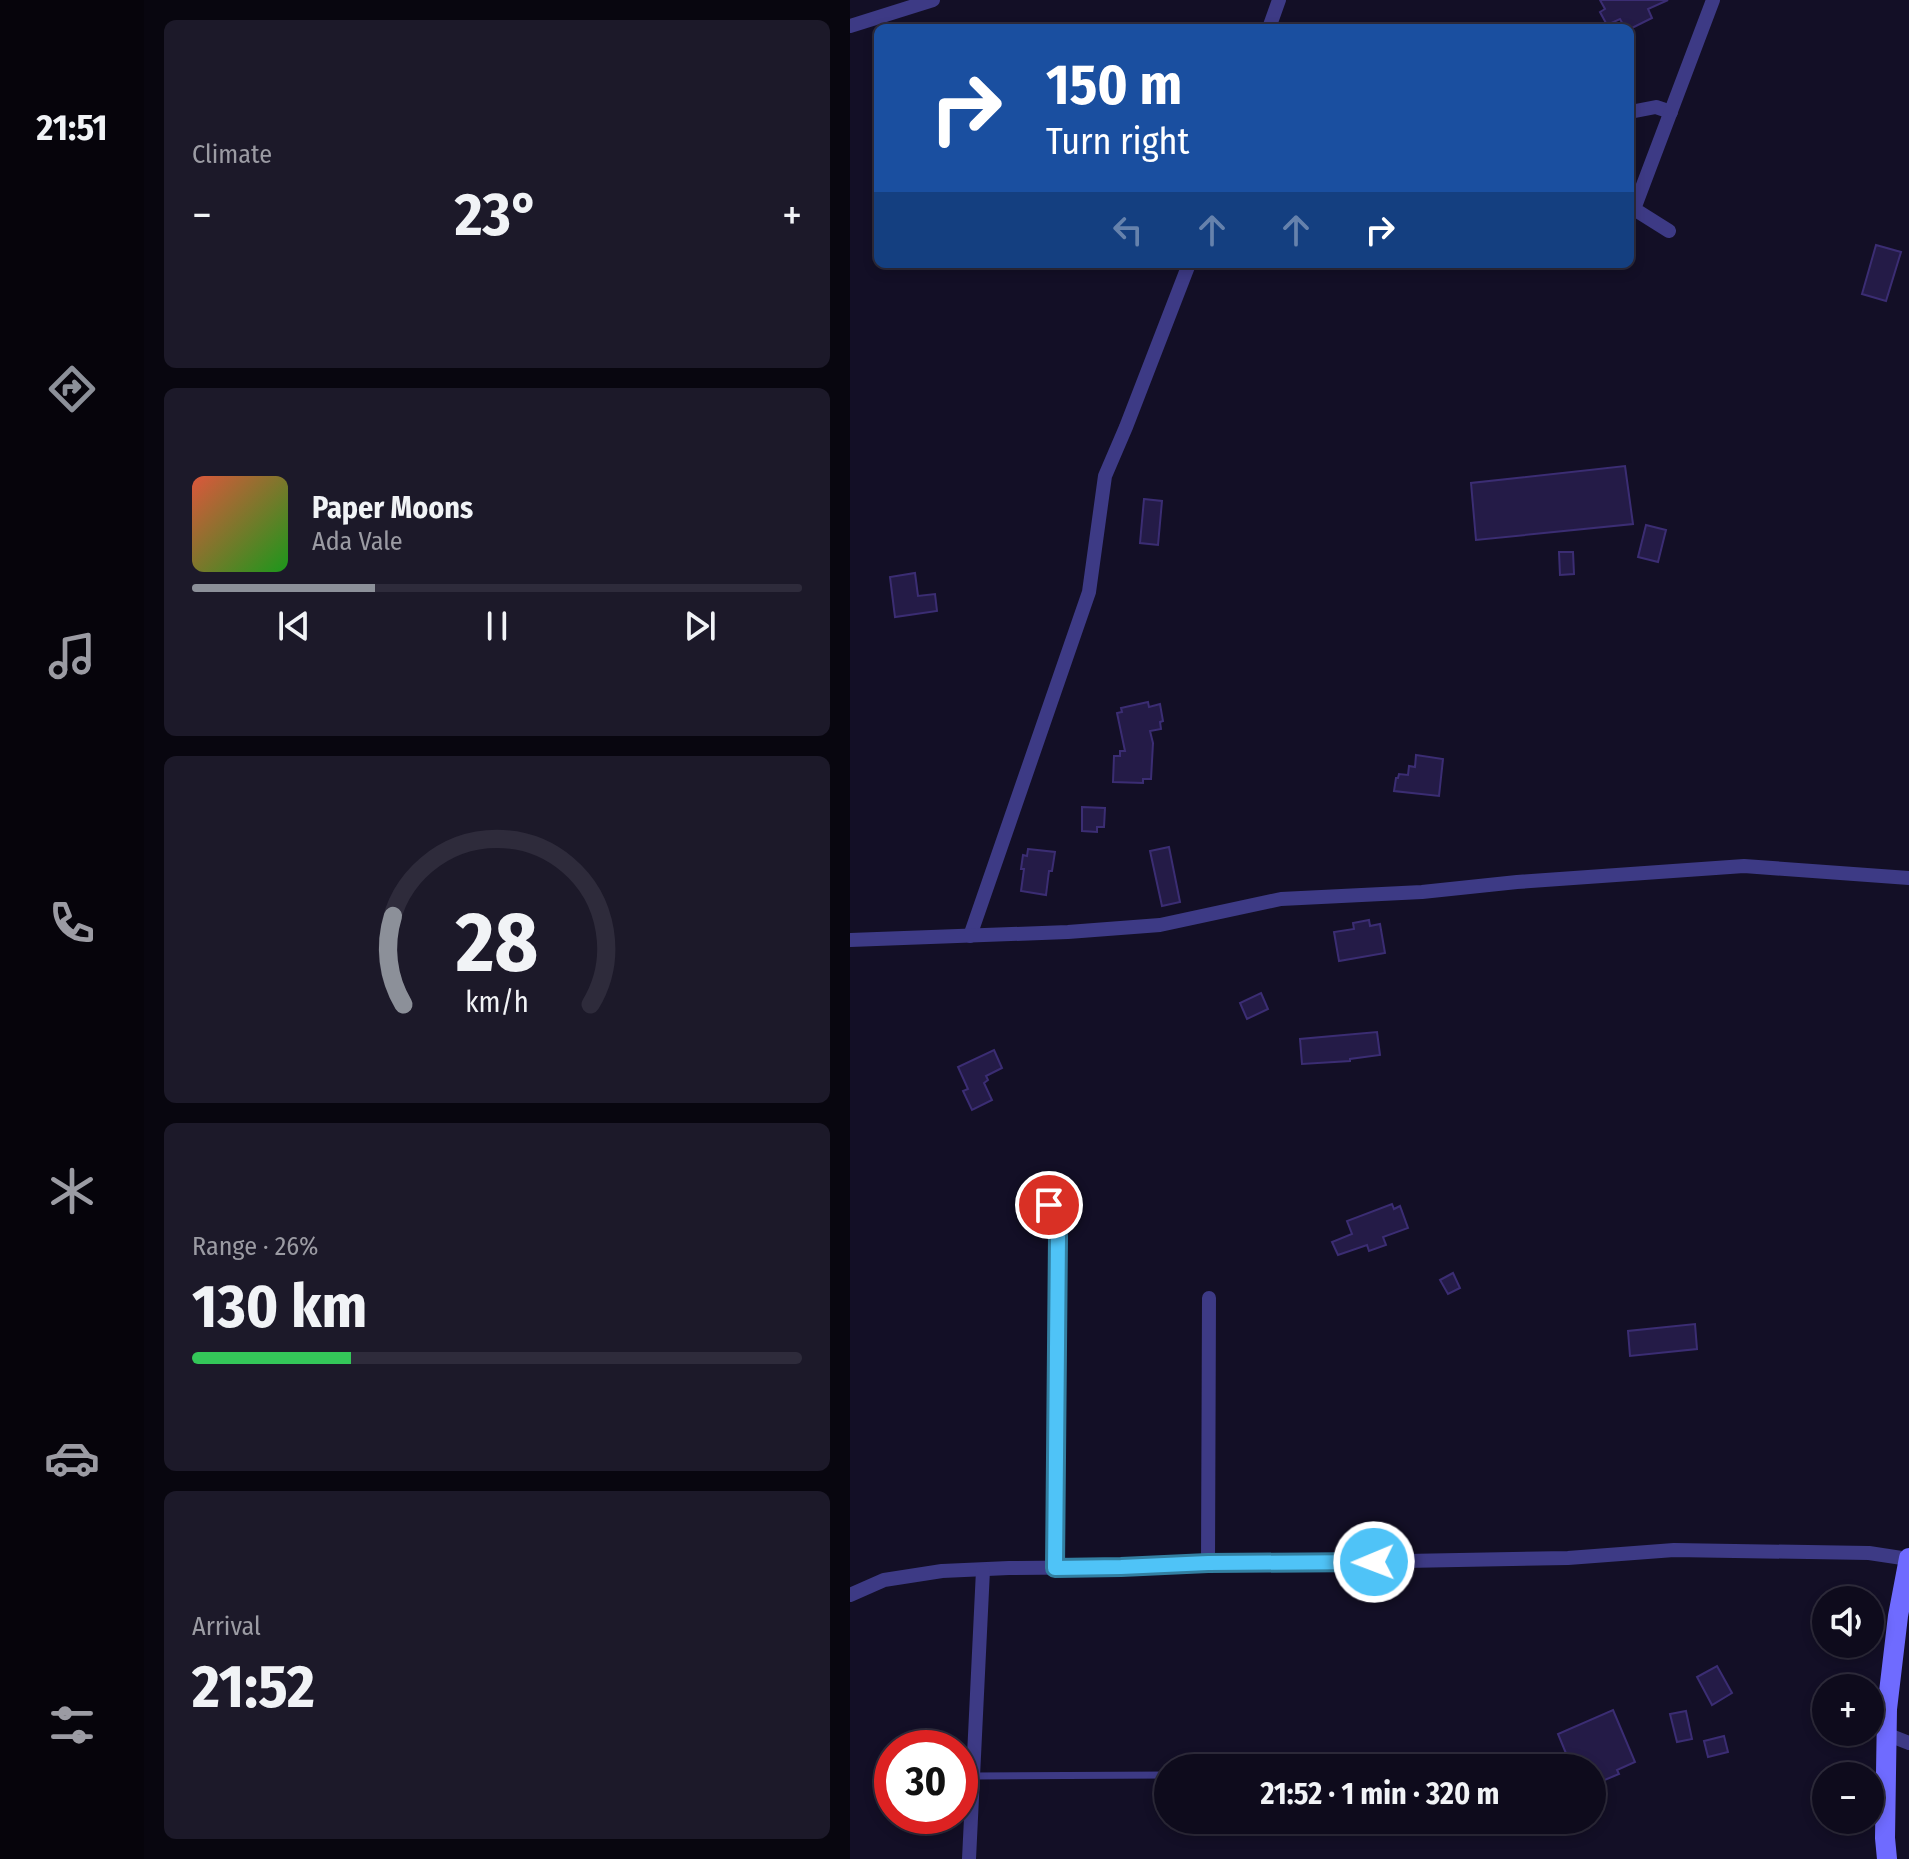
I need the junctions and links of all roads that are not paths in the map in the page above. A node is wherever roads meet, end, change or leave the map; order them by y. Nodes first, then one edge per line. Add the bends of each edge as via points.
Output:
1 (933, 0) edge
2 (1279, 0) edge
3 (1713, 0) edge
4 (910, 4) edge
5 (1270, 24) edge
6 (850, 26) edge
7 (1634, 111) edge
8 (1671, 112) junction
9 (1669, 231) dead end
10 (1187, 268) edge
11 (1909, 878) edge
12 (970, 936) junction
13 (850, 940) edge
14 (1049, 1205) dead end
15 (1209, 1298) dead end
16 (1909, 1559) edge
17 (1208, 1563) junction
18 (1055, 1568) junction
19 (983, 1570) junction
20 (850, 1595) edge
21 (975, 1730) edge
22 (1886, 1734) junction
23 (1909, 1743) edge
24 (1154, 1775) edge
25 (978, 1776) edge
26 (970, 1834) edge
27 (969, 1859) edge
28 (1887, 1859) edge

1 - 4 street
2 - 5 street
3 - 8 street
4 - 6 street
7 - 8 street via 1656,107
8 - 9 street via 1634,209
10 - 12 street via 1105,476 1089,592
11 - 12 street via 1744,866 1281,899 1160,925
12 - 13 street
14 - 18 street via 1058,1236
15 - 17 street
16 - 17 street via 1869,1553 1674,1550 1541,1559
16 - 22 street
17 - 18 street
18 - 19 street
19 - 20 street via 884,1580
19 - 21 street
22 - 23 street
22 - 28 street
24 - 25 lane
26 - 27 street

